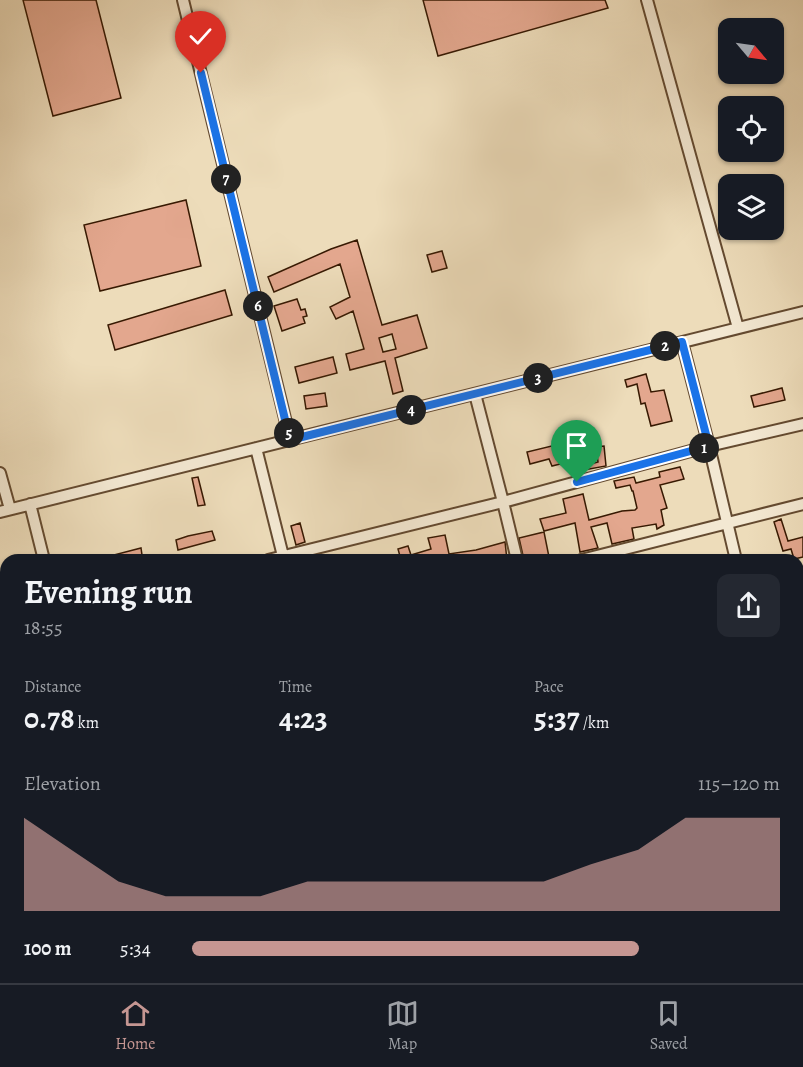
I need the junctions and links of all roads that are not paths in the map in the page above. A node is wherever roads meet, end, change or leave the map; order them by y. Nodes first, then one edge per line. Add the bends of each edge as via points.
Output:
1 (183, 0) edge
2 (647, 0) edge
3 (803, 312) edge
4 (738, 328) junction
5 (682, 342) junction
6 (475, 394) junction
7 (803, 424) edge
8 (290, 440) junction
9 (709, 446) junction
10 (256, 448) junction
11 (0, 473) edge
12 (503, 502) junction
13 (30, 504) junction
14 (803, 504) edge
15 (5, 511) edge
16 (727, 523) junction
17 (42, 554) edge
18 (283, 554) edge
19 (300, 554) edge
20 (516, 554) edge
21 (605, 554) edge
22 (735, 554) edge

1 - 8 street
2 - 4 street
3 - 4 street
4 - 5 street
5 - 6 street
5 - 9 street
6 - 8 street
6 - 12 street
7 - 9 street
8 - 10 street
9 - 12 street
9 - 16 street
10 - 13 street
10 - 18 street
11 - 15 street
12 - 19 street
12 - 20 street
13 - 15 street
13 - 17 street
14 - 16 street
16 - 21 street
16 - 22 street

